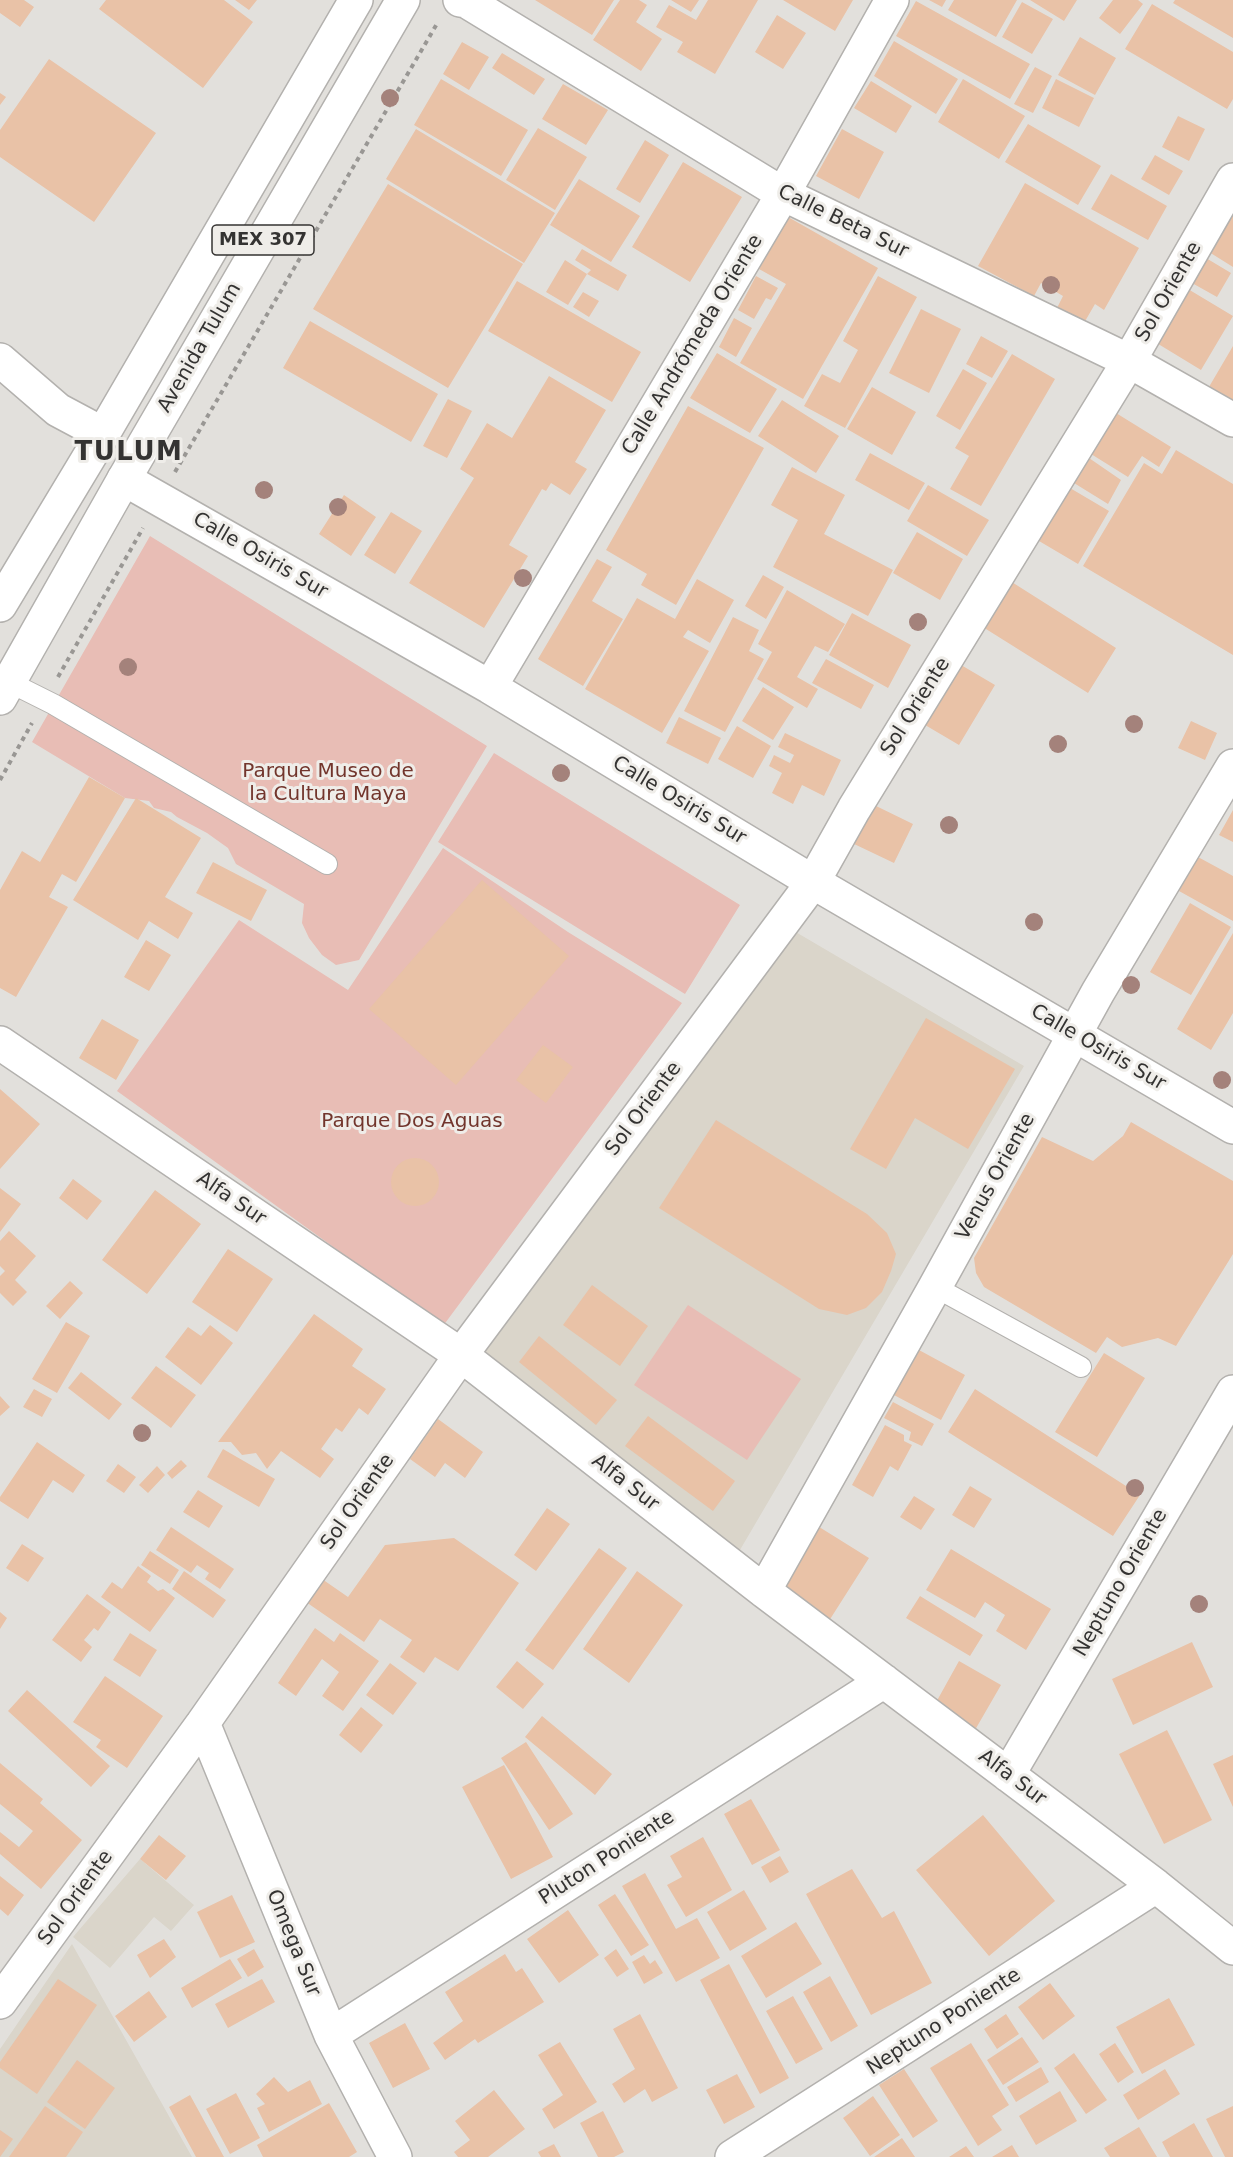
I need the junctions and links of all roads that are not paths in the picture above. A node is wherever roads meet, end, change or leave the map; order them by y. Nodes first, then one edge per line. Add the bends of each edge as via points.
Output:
1 (356, 0) edge
2 (403, 0) edge
3 (892, 0) edge
4 (466, 1) edge
5 (450, 10) edge
6 (1233, 180) edge
7 (783, 194) junction
8 (0, 360) edge
9 (1129, 361) junction
10 (1233, 420) edge
11 (103, 434) junction
12 (124, 479) junction
13 (0, 605) edge
14 (490, 687) junction
15 (4, 690) edge
16 (1233, 766) edge
17 (327, 864) dead end
18 (813, 882) junction
19 (1075, 1034) junction
20 (0, 1043) edge
21 (1233, 1126) edge
22 (935, 1287) junction
23 (461, 1355) junction
24 (1081, 1367) dead end
25 (1233, 1392) edge
26 (764, 1591) junction
27 (884, 1681) junction
28 (203, 1724) junction
29 (1008, 1775) junction
30 (1156, 1886) junction
31 (1233, 1948) edge
32 (0, 2002) edge
33 (331, 2035) junction
34 (395, 2157) edge
35 (733, 2157) edge

1 - 11 street, Avenida Tulum / MEX 307
2 - 12 street, Avenida Tulum / MEX 307
3 - 7 street, Calle Andrómeda Oriente
4 - 5 street
4 - 7 street, Calle Beta Sur
6 - 9 street, Sol Oriente
7 - 9 street, Calle Beta Sur
7 - 14 street, Calle Andrómeda Oriente
8 - 11 street via 58,410
9 - 10 street, Calle Beta Sur
9 - 18 street, Sol Oriente
11 - 13 street, Avenida Tulum / MEX 307
12 - 14 street, Calle Osiris Sur
12 - 15 street, Avenida Tulum / MEX 307
14 - 18 street, Calle Osiris Sur
15 - 17 lane via 45,700
16 - 19 street, Venus Oriente
18 - 19 street, Calle Osiris Sur
18 - 23 street, Sol Oriente
19 - 21 street, Calle Osiris Sur
19 - 22 street, Venus Oriente
20 - 23 street, Alfa Sur
22 - 24 lane
22 - 26 street, Venus Oriente
23 - 26 street, Alfa Sur
23 - 28 street, Sol Oriente
25 - 29 street, Neptuno Oriente
26 - 27 street, Alfa Sur
27 - 29 street, Alfa Sur
27 - 33 street, Pluton Poniente
28 - 32 street, Sol Oriente
28 - 33 street, Omega Sur
29 - 30 street, Alfa Sur
30 - 31 street, Alfa Sur
30 - 35 street, Neptuno Poniente
33 - 34 street, Omega Sur

